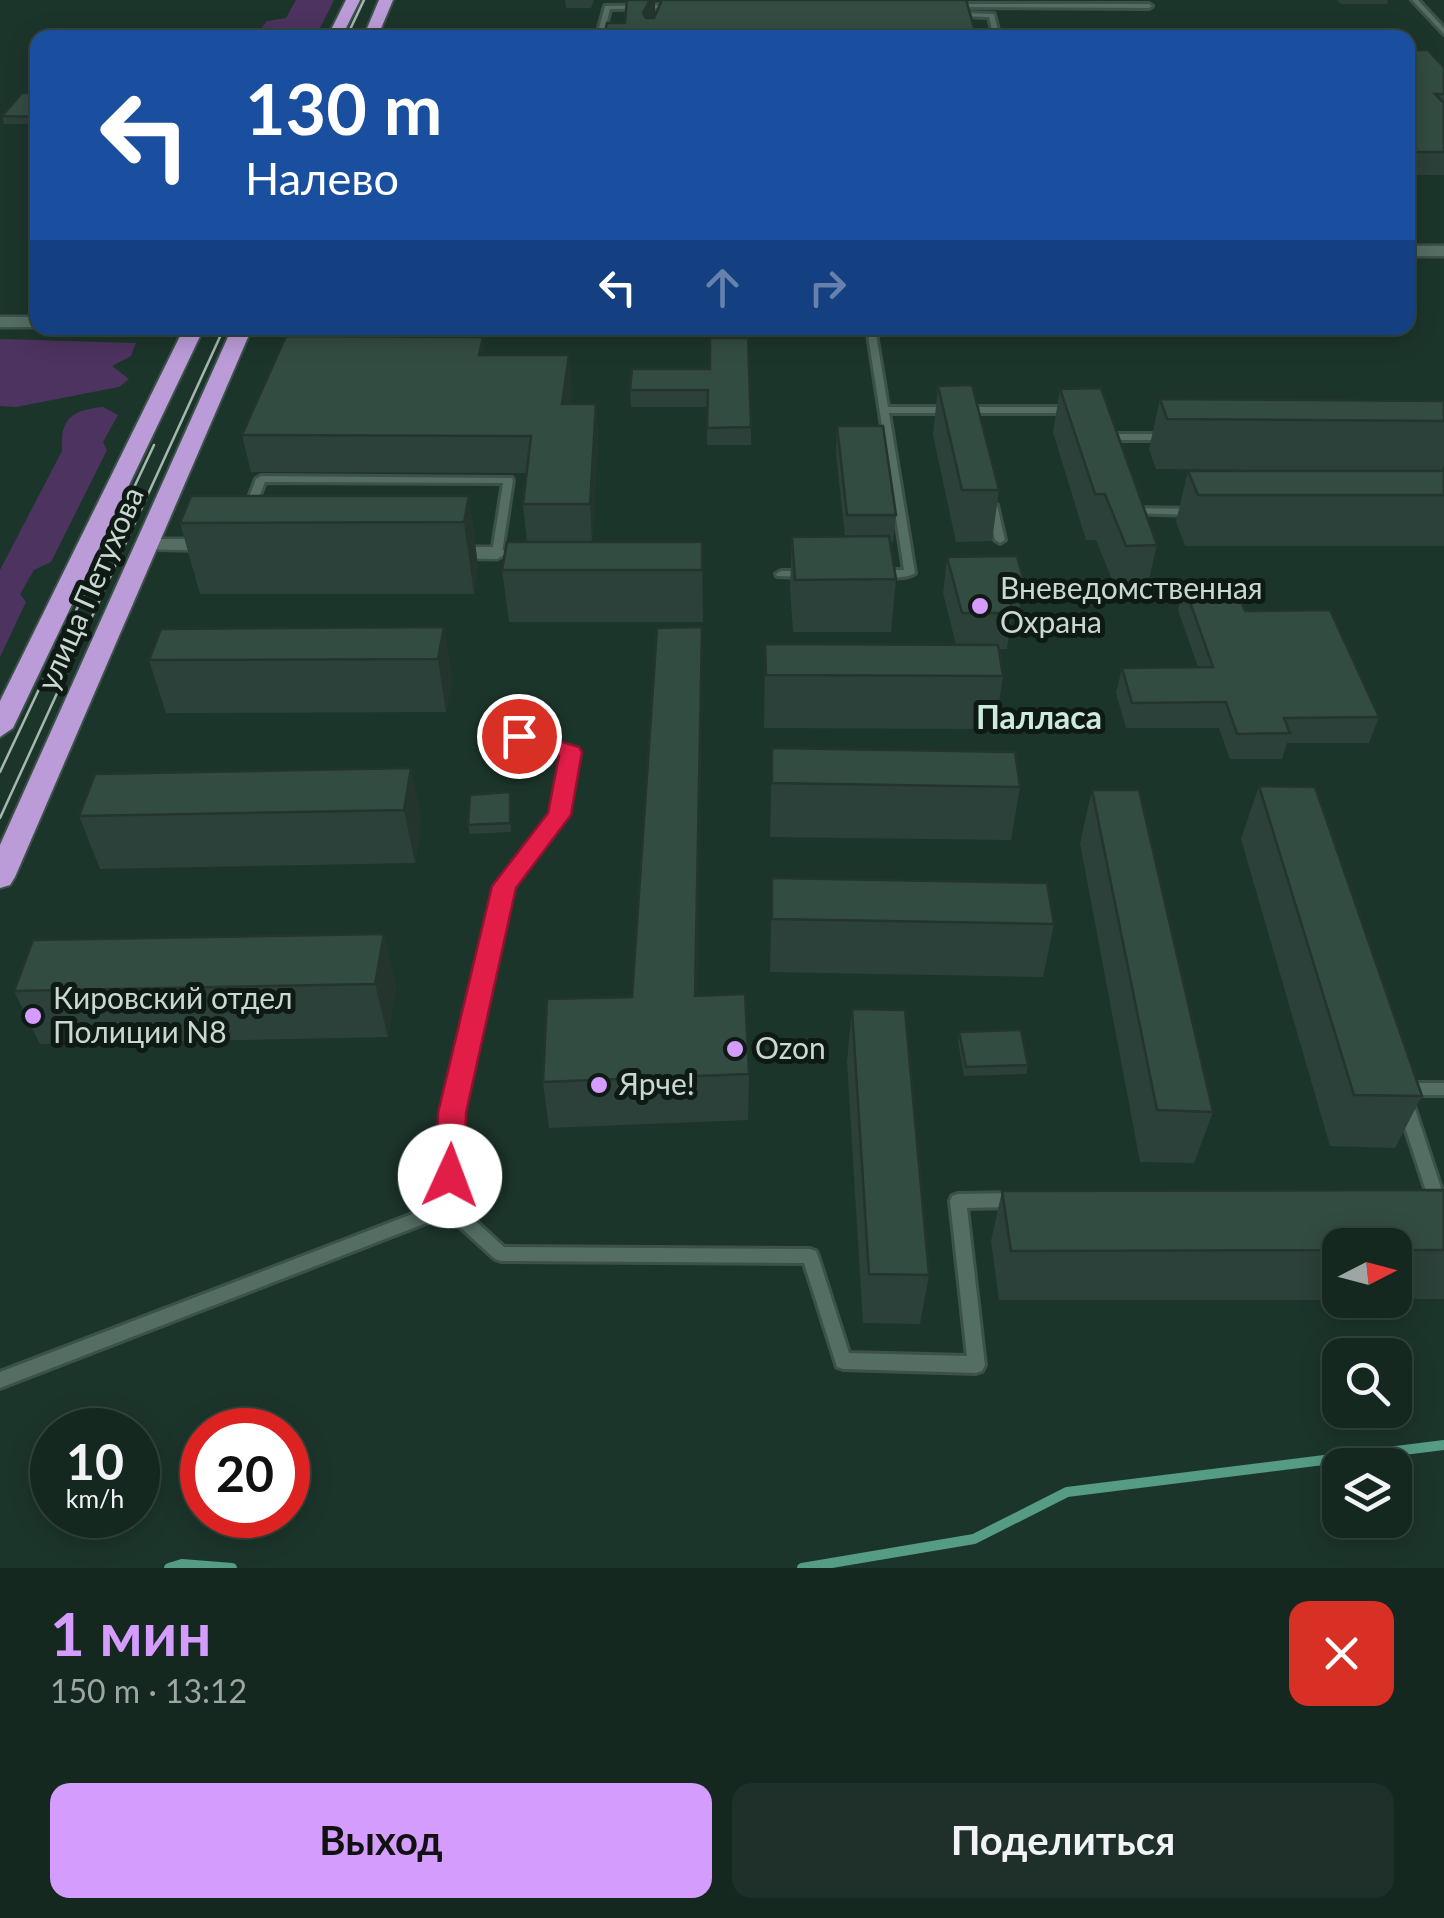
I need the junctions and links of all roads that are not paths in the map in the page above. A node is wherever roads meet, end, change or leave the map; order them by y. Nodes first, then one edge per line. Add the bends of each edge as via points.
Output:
1 (352, 0) edge
2 (386, 0) edge
3 (1415, 0) edge
4 (936, 6) edge
5 (1149, 6) dead end
6 (954, 7) edge
7 (1429, 15) junction
8 (1444, 16) edge
9 (658, 17) edge
10 (338, 30) edge
11 (373, 30) edge
12 (602, 30) edge
13 (995, 30) edge
14 (1444, 32) edge
15 (1415, 251) edge
16 (1444, 252) edge
17 (0, 322) edge
18 (30, 322) edge
19 (191, 335) edge
20 (239, 335) edge
21 (872, 335) edge
22 (884, 410) junction
23 (968, 410) junction
24 (1082, 410) edge
25 (1104, 424) edge
26 (973, 428) edge
27 (1108, 437) junction
28 (1187, 438) edge
29 (1114, 456) edge
30 (987, 484) edge
31 (1125, 493) edge
32 (1209, 512) edge
33 (243, 539) joint
34 (1000, 540) dead end
35 (146, 546) junction
36 (497, 553) joint
37 (422, 554) edge
38 (780, 574) dead end
39 (818, 574) edge
40 (873, 574) edge
41 (0, 728) edge
42 (519, 736) dead end
43 (0, 878) edge
44 (1394, 1072) edge
45 (1400, 1089) junction
46 (1444, 1089) edge
47 (1416, 1194) edge
48 (1440, 1196) edge
49 (1038, 1200) edge
50 (449, 1207) junction
51 (0, 1380) edge

1 - 10 highway
2 - 11 highway
3 - 7 lane
4 - 6 lane
5 - 6 lane
6 - 13 lane via 992,15
7 - 8 lane
7 - 14 lane
9 - 12 lane via 683,12 607,8
15 - 16 street
17 - 18 street
19 - 41 highway, улица Петухова
20 - 35 highway, улица Петухова
21 - 22 lane
22 - 23 lane
22 - 40 lane via 910,573
23 - 24 lane
23 - 26 lane
25 - 27 lane
27 - 28 lane
27 - 29 lane
30 - 34 lane
31 - 32 lane via 1130,512
33 - 35 street via 236,545
33 - 36 lane via 261,479 508,480
35 - 43 highway, улица Петухова
36 - 37 street
38 - 39 lane
42 - 50 lane via 571,752 560,815 504,886 452,1113
44 - 45 lane
45 - 46 lane
45 - 48 lane
47 - 48 lane
49 - 50 lane via 958,1201 976,1365 843,1361 810,1256 500,1254
50 - 51 lane

